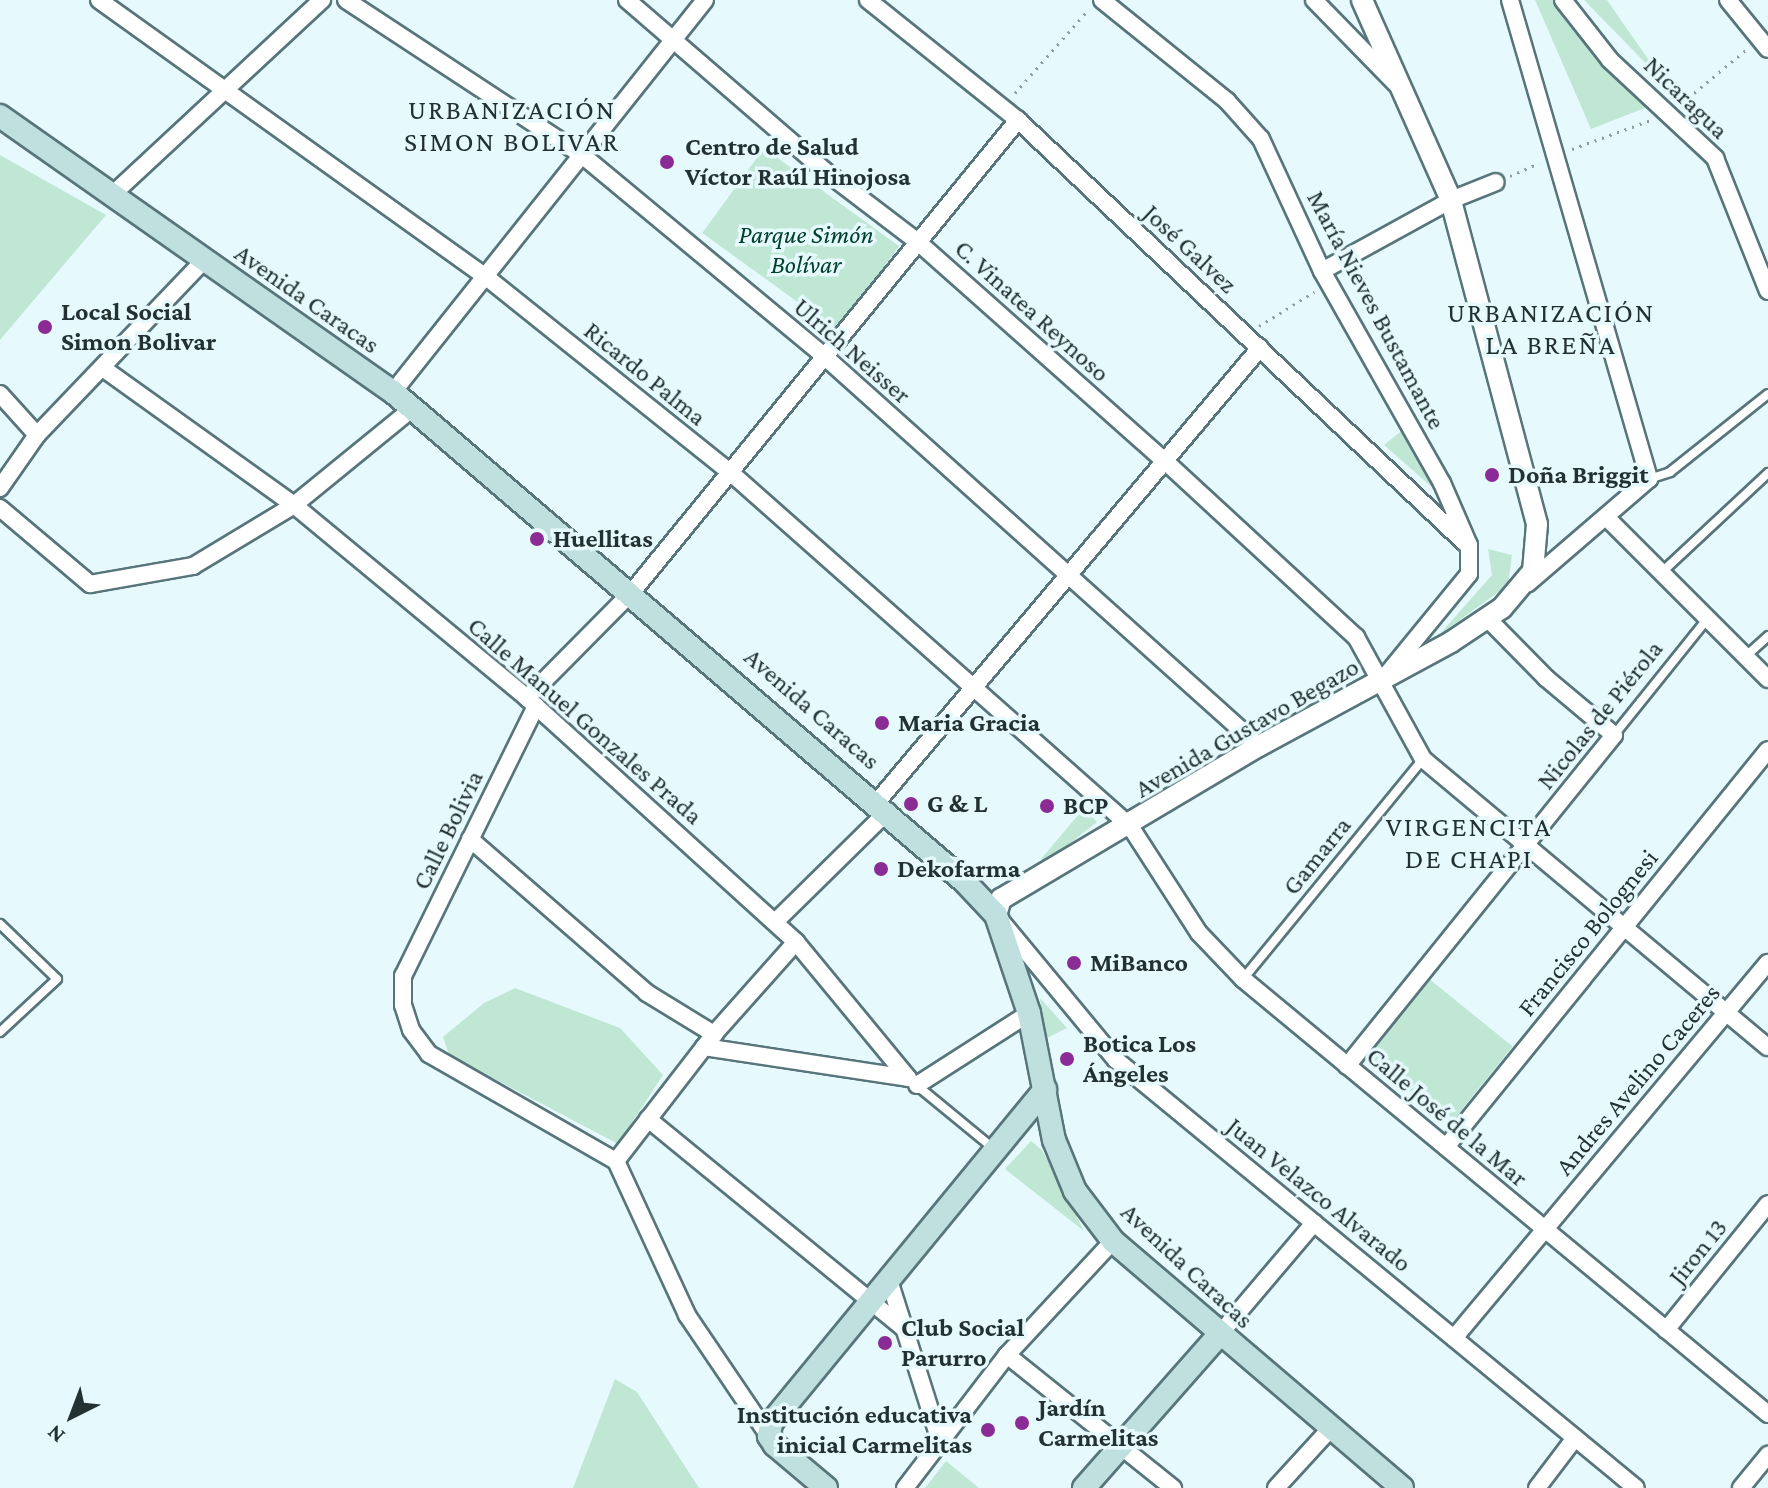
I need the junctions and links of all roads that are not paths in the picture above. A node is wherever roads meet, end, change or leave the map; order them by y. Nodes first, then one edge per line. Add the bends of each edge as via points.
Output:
1 (99, 0) edge
2 (322, 0) edge
3 (346, 0) edge
4 (627, 0) edge
5 (705, 0) edge
6 (868, 0) edge
7 (1100, 0) edge
8 (1314, 0) edge
9 (1362, 0) edge
10 (1510, 0) edge
11 (1563, 0) edge
12 (1728, 0) edge
13 (672, 42) junction
14 (1764, 44) edge
15 (1402, 90) junction
16 (224, 91) junction
17 (0, 116) edge
18 (1018, 120) junction
19 (582, 155) junction
20 (1496, 182) road end
21 (112, 195) junction
22 (1451, 200) junction
23 (918, 242) junction
24 (203, 261) junction
25 (485, 276) junction
26 (1325, 277) junction
27 (1768, 291) edge
28 (1260, 348) junction
29 (824, 356) junction
30 (104, 369) junction
31 (393, 392) junction
32 (0, 394) edge
33 (1768, 394) edge
34 (413, 408) junction
35 (37, 435) junction
36 (1165, 461) junction
37 (730, 472) junction
38 (1768, 473) edge
39 (1649, 479) junction
40 (0, 488) edge
41 (294, 505) junction
42 (0, 508) edge
43 (1606, 517) junction
44 (1469, 545) junction
45 (1662, 572) junction
46 (1068, 575) junction
47 (1527, 584) junction
48 (632, 592) junction
49 (1708, 618) junction
50 (1488, 619) junction
51 (1768, 636) edge
52 (1746, 657) junction
53 (1768, 679) edge
54 (1382, 680) junction
55 (974, 687) junction
56 (532, 702) junction
57 (1614, 735) junction
58 (1259, 746) junction
59 (1768, 750) edge
60 (1423, 759) junction
61 (882, 806) junction
62 (1130, 826) junction
63 (470, 839) junction
64 (1526, 845) junction
65 (996, 915) junction
66 (775, 922) junction
67 (0, 924) edge
68 (1624, 927) junction
69 (796, 942) junction
70 (1768, 963) edge
71 (1243, 979) junction
72 (1726, 1012) junction
73 (1029, 1013) junction
74 (0, 1032) edge
75 (709, 1040) junction
76 (1768, 1047) edge
77 (1347, 1066) junction
78 (913, 1082) junction
79 (1045, 1089) junction
80 (648, 1119) junction
81 (1446, 1147) junction
82 (997, 1151) junction
83 (616, 1161) junction
84 (1768, 1204) edge
85 (1314, 1223) junction
86 (1545, 1229) junction
87 (1113, 1241) junction
88 (888, 1277) junction
89 (868, 1300) junction
90 (903, 1328) junction
91 (1666, 1330) junction
92 (1219, 1335) junction
93 (1454, 1338) junction
94 (1007, 1355) junction
95 (1768, 1414) edge
96 (1330, 1429) junction
97 (769, 1436) junction
98 (1575, 1438) junction
99 (940, 1441) junction
100 (1117, 1444) junction
101 (1768, 1455) edge
102 (826, 1488) edge
103 (905, 1488) edge
104 (1084, 1488) edge
105 (1173, 1488) edge
106 (1276, 1488) edge
107 (1402, 1488) edge
108 (1537, 1488) edge
109 (1636, 1488) edge
110 (1741, 1488) edge

1 - 16 street, Ricardo Palma
2 - 16 street
3 - 19 street, Ulrich Neisser
4 - 13 street, C. Vinatea Reynoso
5 - 13 street
6 - 18 street, José Galvez
7 - 26 street, María Nieves Bustamante via 1246,118 1261,139
8 - 15 street
9 - 15 street
10 - 39 street
11 - 27 street, Nicaragua via 1610,60 1715,158
12 - 14 street
13 - 19 street
13 - 23 street, C. Vinatea Reynoso
15 - 22 street
16 - 21 street
16 - 25 street, Ricardo Palma
17 - 21 main road, Avenida Caracas
18 - 23 street, Calle Bolivia
18 - 28 street, José Galvez
19 - 25 street
19 - 29 street, Ulrich Neisser
20 - 22 street
21 - 24 main road, Avenida Caracas
22 - 26 street
22 - 47 street via 1537,524 1538,557
23 - 29 street, Calle Bolivia
23 - 36 street, C. Vinatea Reynoso
24 - 30 street
24 - 31 main road, Avenida Caracas
25 - 31 street
25 - 37 street, Ricardo Palma
26 - 44 street, María Nieves Bustamante via 1442,483
28 - 36 street
28 - 44 street, José Galvez
29 - 37 street, Calle Bolivia
29 - 46 street, Ulrich Neisser
30 - 35 street
30 - 41 street, Calle Manuel Gonzales Prada
31 - 34 main road, Avenida Caracas
32 - 35 street
33 - 39 lane via 1670,472
34 - 41 street
34 - 48 main road, Avenida Caracas
35 - 40 street
36 - 46 street
36 - 54 street, C. Vinatea Reynoso via 1356,637
37 - 48 street, Calle Bolivia
37 - 55 street, Ricardo Palma
38 - 45 lane
39 - 43 street
41 - 42 street via 193,566 90,584
41 - 56 street, Calle Manuel Gonzales Prada
43 - 45 street
43 - 47 street
44 - 54 street via 1469,574
45 - 49 street
46 - 55 street
46 - 58 street, Ulrich Neisser
47 - 50 street, Avenida Gustavo Begazo
48 - 56 street, Calle Bolivia
48 - 61 main road, Avenida Caracas
49 - 52 street
49 - 57 lane, Nicolas de Piérola
50 - 54 street, Avenida Gustavo Begazo
50 - 57 street via 1546,678
51 - 52 lane
52 - 53 street
54 - 58 street, Avenida Gustavo Begazo
54 - 60 street, C. Vinatea Reynoso
55 - 61 street
55 - 62 street, Ricardo Palma
56 - 63 street, Calle Bolivia
56 - 66 street, Calle Manuel Gonzales Prada
57 - 64 street, Nicolas de Piérola
58 - 62 street, Avenida Gustavo Begazo
59 - 68 street, Francisco Bolognesi
60 - 64 street
60 - 71 lane, Gamarra
61 - 65 main road, Avenida Caracas
61 - 66 street
62 - 65 street, Avenida Gustavo Begazo via 1001,899
62 - 71 street, Calle José de la Mar via 1199,933
63 - 75 street
63 - 83 street, Calle Bolivia via 403,976 403,1005 411,1030 429,1054
64 - 68 street
64 - 77 street, Nicolas de Piérola
65 - 73 main road, Avenida Caracas
65 - 85 street, Juan Velazco Alvarado via 1116,1060
66 - 69 street, Calle Manuel Gonzales Prada
67 - 74 lane via 57,979
68 - 72 street
68 - 81 street, Francisco Bolognesi
69 - 75 street
69 - 78 street, Calle Manuel Gonzales Prada
70 - 72 street, Andres Avelino Caceres
71 - 77 street, Calle José de la Mar
72 - 76 street
72 - 86 street, Andres Avelino Caceres
73 - 78 street
73 - 79 main road, Avenida Caracas
75 - 78 street
75 - 80 street
77 - 81 street, Calle José de la Mar
78 - 82 lane, Calle Manuel Gonzales Prada
79 - 82 main road
79 - 87 main road, Avenida Caracas via 1054,1140 1075,1191
80 - 83 street
80 - 89 street
81 - 86 street, Calle José de la Mar
82 - 88 main road
83 - 97 street via 687,1315
84 - 91 street, Jiron 13
85 - 92 street
85 - 93 street, Juan Velazco Alvarado
86 - 91 street, Calle José de la Mar
86 - 93 street, Andres Avelino Caceres
87 - 92 main road, Avenida Caracas
87 - 94 street
88 - 89 main road
88 - 90 street
89 - 90 street
89 - 97 main road via 773,1419
90 - 99 street
91 - 95 street, Calle José de la Mar
92 - 96 main road, Avenida Caracas
92 - 100 main road
93 - 98 street, Juan Velazco Alvarado
94 - 99 street
94 - 100 street
96 - 106 street
96 - 107 main road, Avenida Caracas
97 - 102 main road
98 - 108 street
98 - 109 street, Juan Velazco Alvarado
99 - 103 street
100 - 104 main road
100 - 105 street
101 - 110 street

